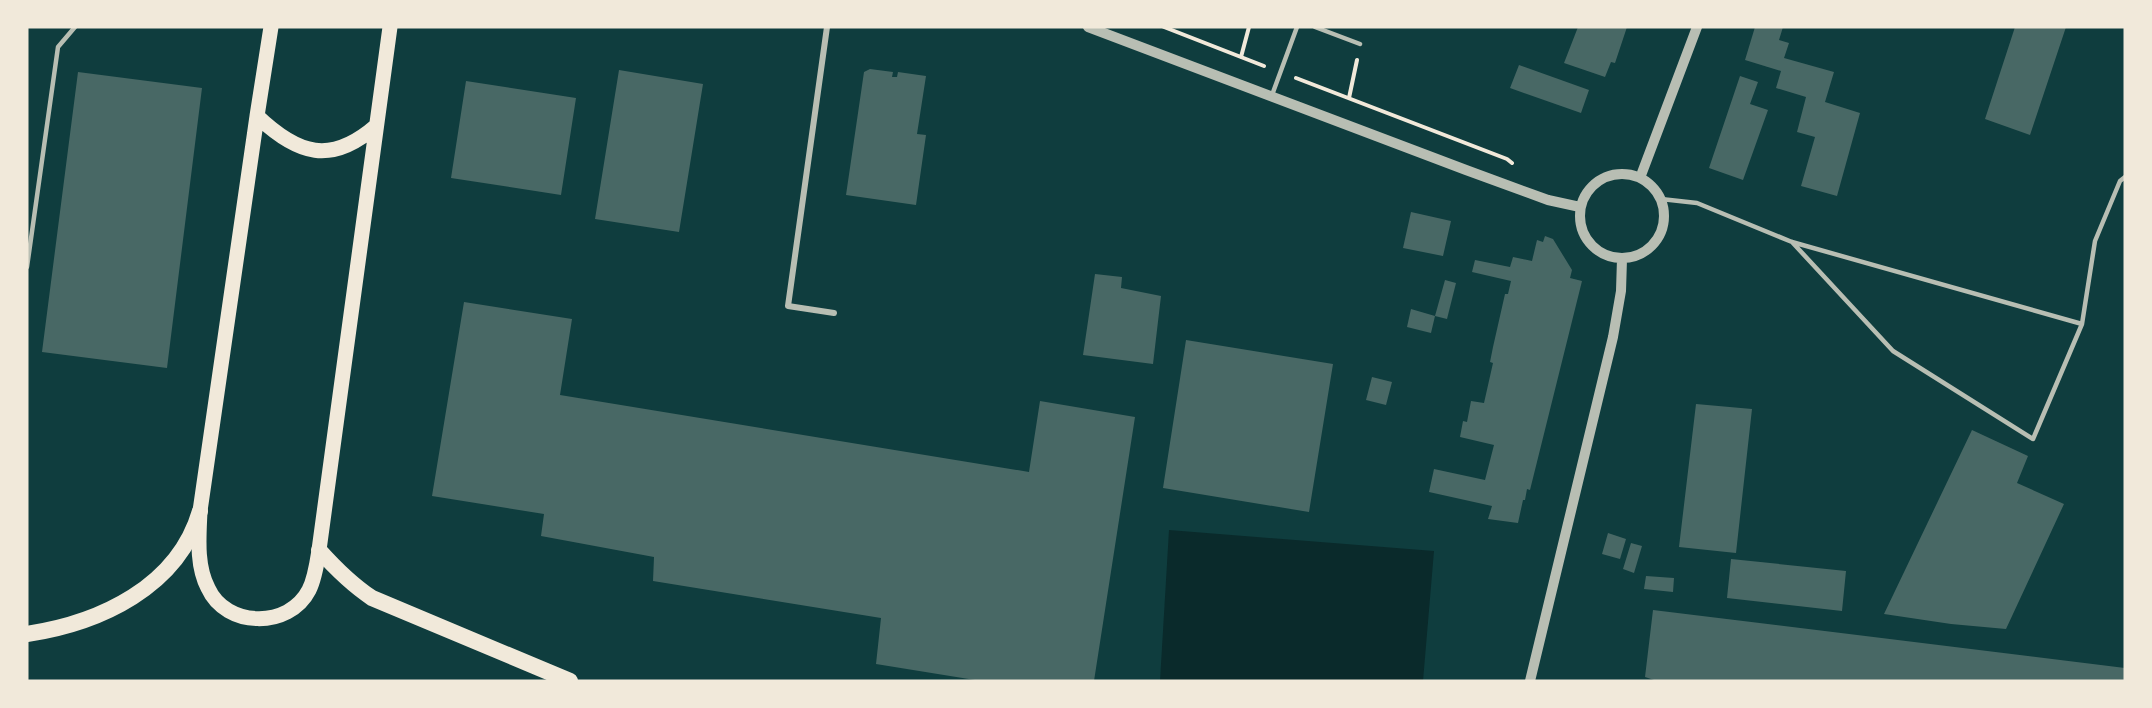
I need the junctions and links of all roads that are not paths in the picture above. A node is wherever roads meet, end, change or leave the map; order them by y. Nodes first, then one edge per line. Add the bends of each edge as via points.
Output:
1 (75, 27) edge
2 (271, 27) edge
3 (827, 27) edge
4 (1088, 27) edge
5 (1297, 27) edge
6 (1315, 27) edge
7 (1697, 27) edge
8 (391, 30) edge
9 (1360, 44) dead end
10 (1271, 96) junction
11 (257, 117) junction
12 (376, 126) junction
13 (2125, 177) edge
14 (1640, 178) junction
15 (1661, 199) junction
16 (1580, 207) junction
17 (1792, 242) junction
18 (1622, 259) junction
19 (27, 267) edge
20 (834, 313) dead end
21 (2082, 324) junction
22 (200, 511) junction
23 (319, 550) junction
24 (27, 634) edge
25 (570, 681) edge
26 (1530, 681) edge

1 - 19 lane via 58,47
2 - 11 main road
3 - 20 street via 788,306
4 - 10 street
5 - 10 lane
6 - 9 lane
7 - 14 street
8 - 12 main road
10 - 16 street via 1548,200
11 - 12 main road via 283,138 331,152 362,139
11 - 22 main road
12 - 23 main road
13 - 21 lane via 2095,241
14 - 15 street
14 - 16 street via 1618,174 1603,178 1586,193
15 - 17 lane via 1697,203
15 - 18 street via 1664,214 1660,236 1644,252
16 - 18 street via 1580,223 1589,243 1608,256
17 - 21 lane
17 - 21 lane via 1893,351 2033,439
18 - 26 street via 1613,337
22 - 23 main road via 203,576 215,601 239,615 270,619 293,609 309,590
22 - 24 highway via 178,557 151,585 97,615
23 - 25 highway via 352,585 372,598

